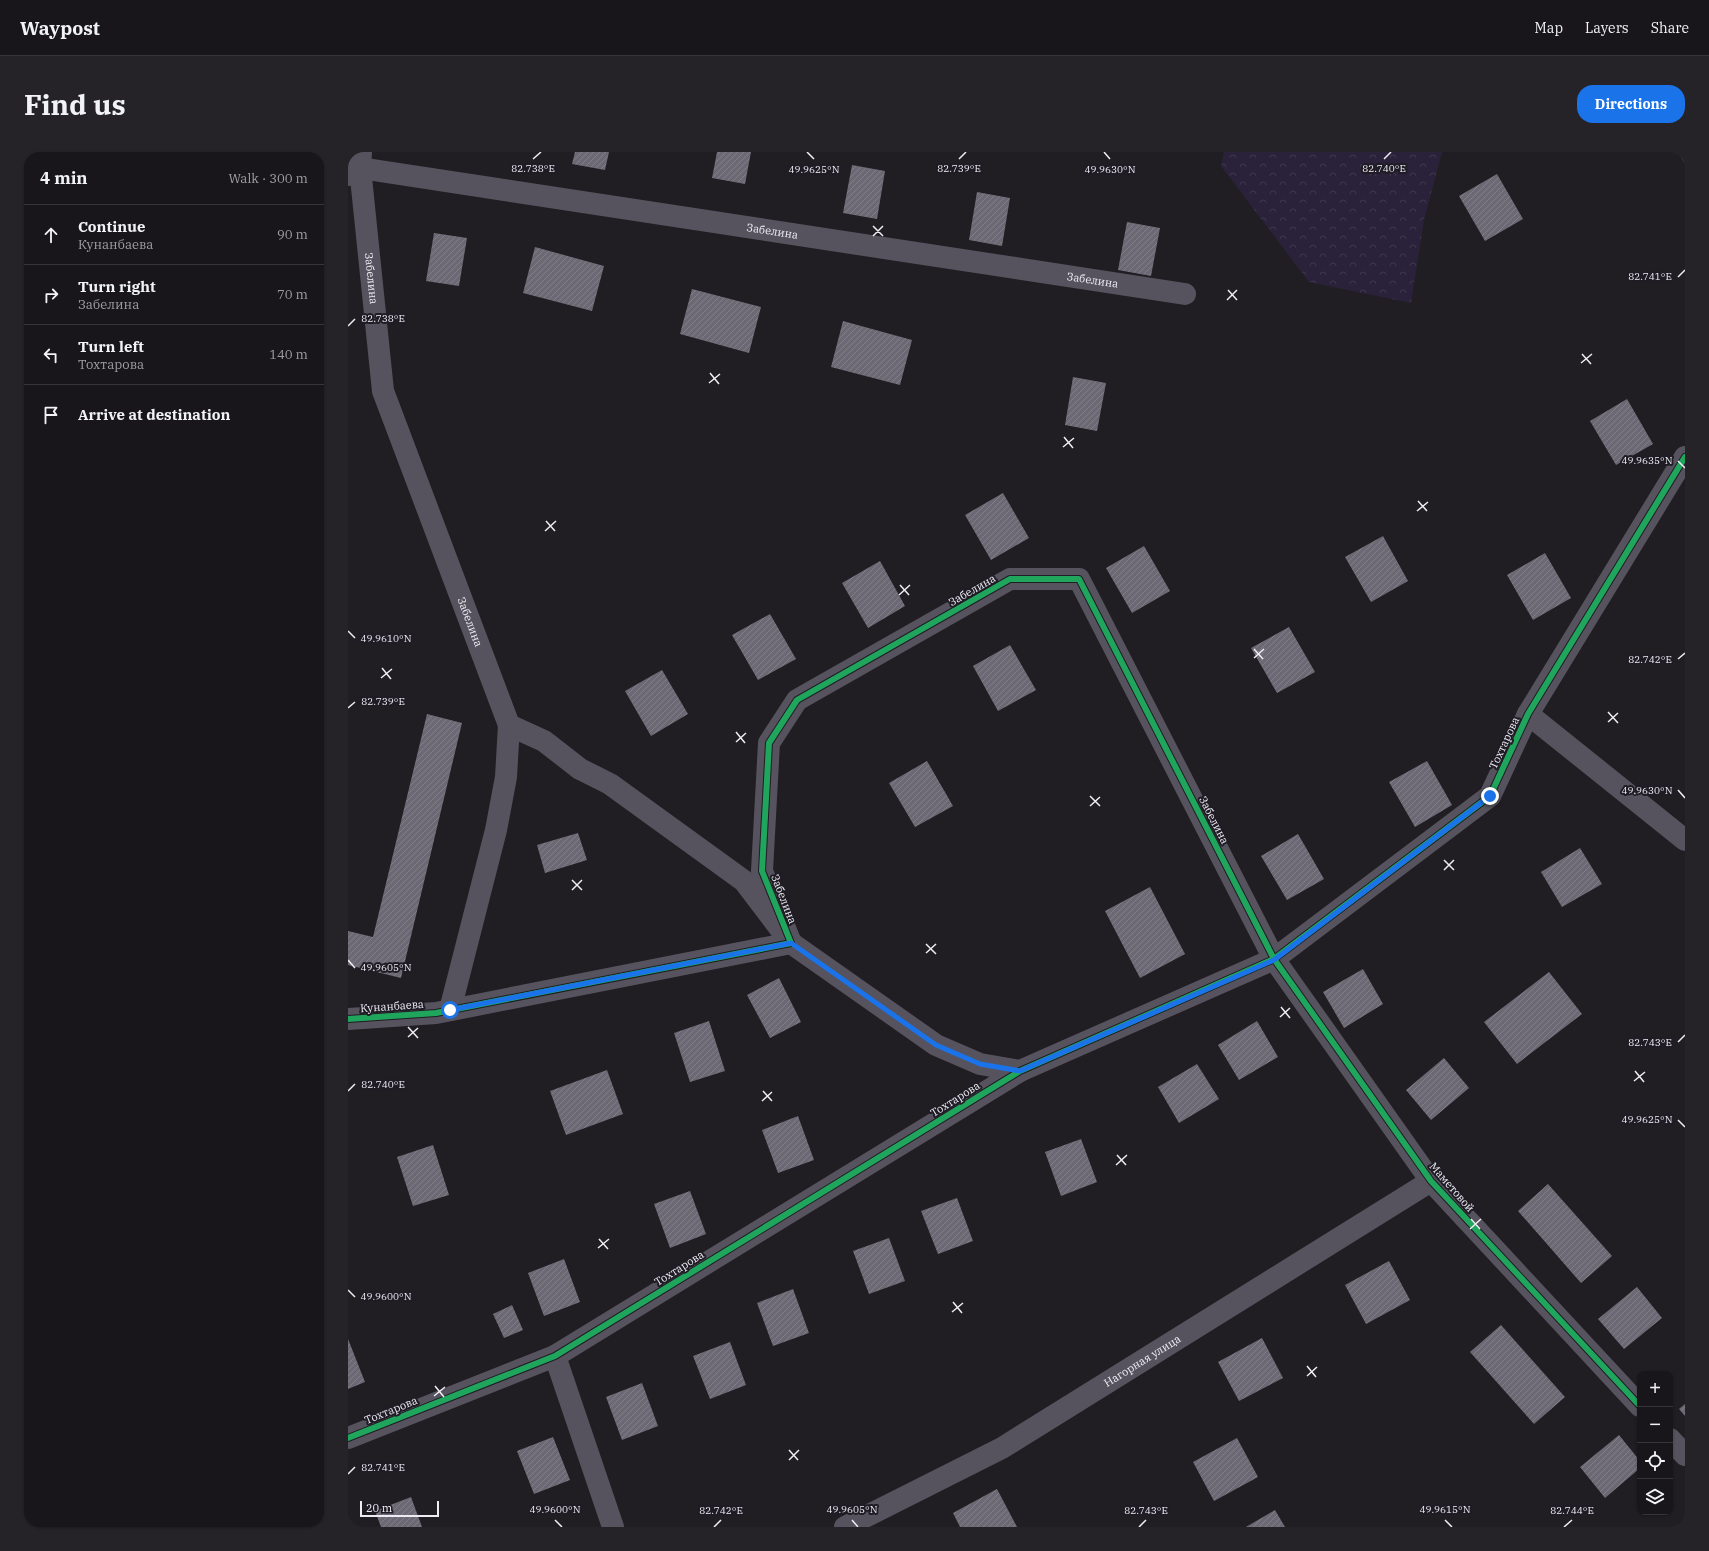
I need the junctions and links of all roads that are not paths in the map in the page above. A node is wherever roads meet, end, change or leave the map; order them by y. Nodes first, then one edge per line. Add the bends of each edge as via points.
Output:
1 (356, 165) edge
2 (1185, 294) dead end
3 (1685, 457) edge
4 (1528, 714) junction
5 (509, 724) junction
6 (1685, 840) edge
7 (791, 943) junction
8 (1274, 960) junction
9 (450, 1010) junction
10 (348, 1019) edge
11 (1020, 1071) junction
12 (1432, 1181) junction
13 (555, 1356) junction
14 (1637, 1403) edge
15 (348, 1438) edge
16 (1673, 1442) edge
17 (1685, 1455) edge
18 (613, 1527) edge
19 (845, 1527) edge

1 - 2 street, Забелина
1 - 5 street, Забелина via 383,391
3 - 4 street, Тохтарова
4 - 6 street
4 - 8 street, Тохтарова via 1490,796
5 - 7 street, Забелина via 544,741 580,769 610,784 744,881
5 - 9 street via 506,777 496,830
7 - 8 street, Забелина via 762,870 769,743 797,700 1010,580 1079,579
7 - 9 street, Кунанбаева
7 - 11 street, Забелина via 936,1045 980,1064
8 - 11 street, Тохтарова
8 - 12 street, Маметовой
9 - 10 street, Кунанбаева
11 - 13 street, Тохтарова
12 - 14 street, Маметовой
12 - 19 street, Нагорная улица via 1002,1448
13 - 15 street, Тохтарова
13 - 18 street
16 - 17 street

